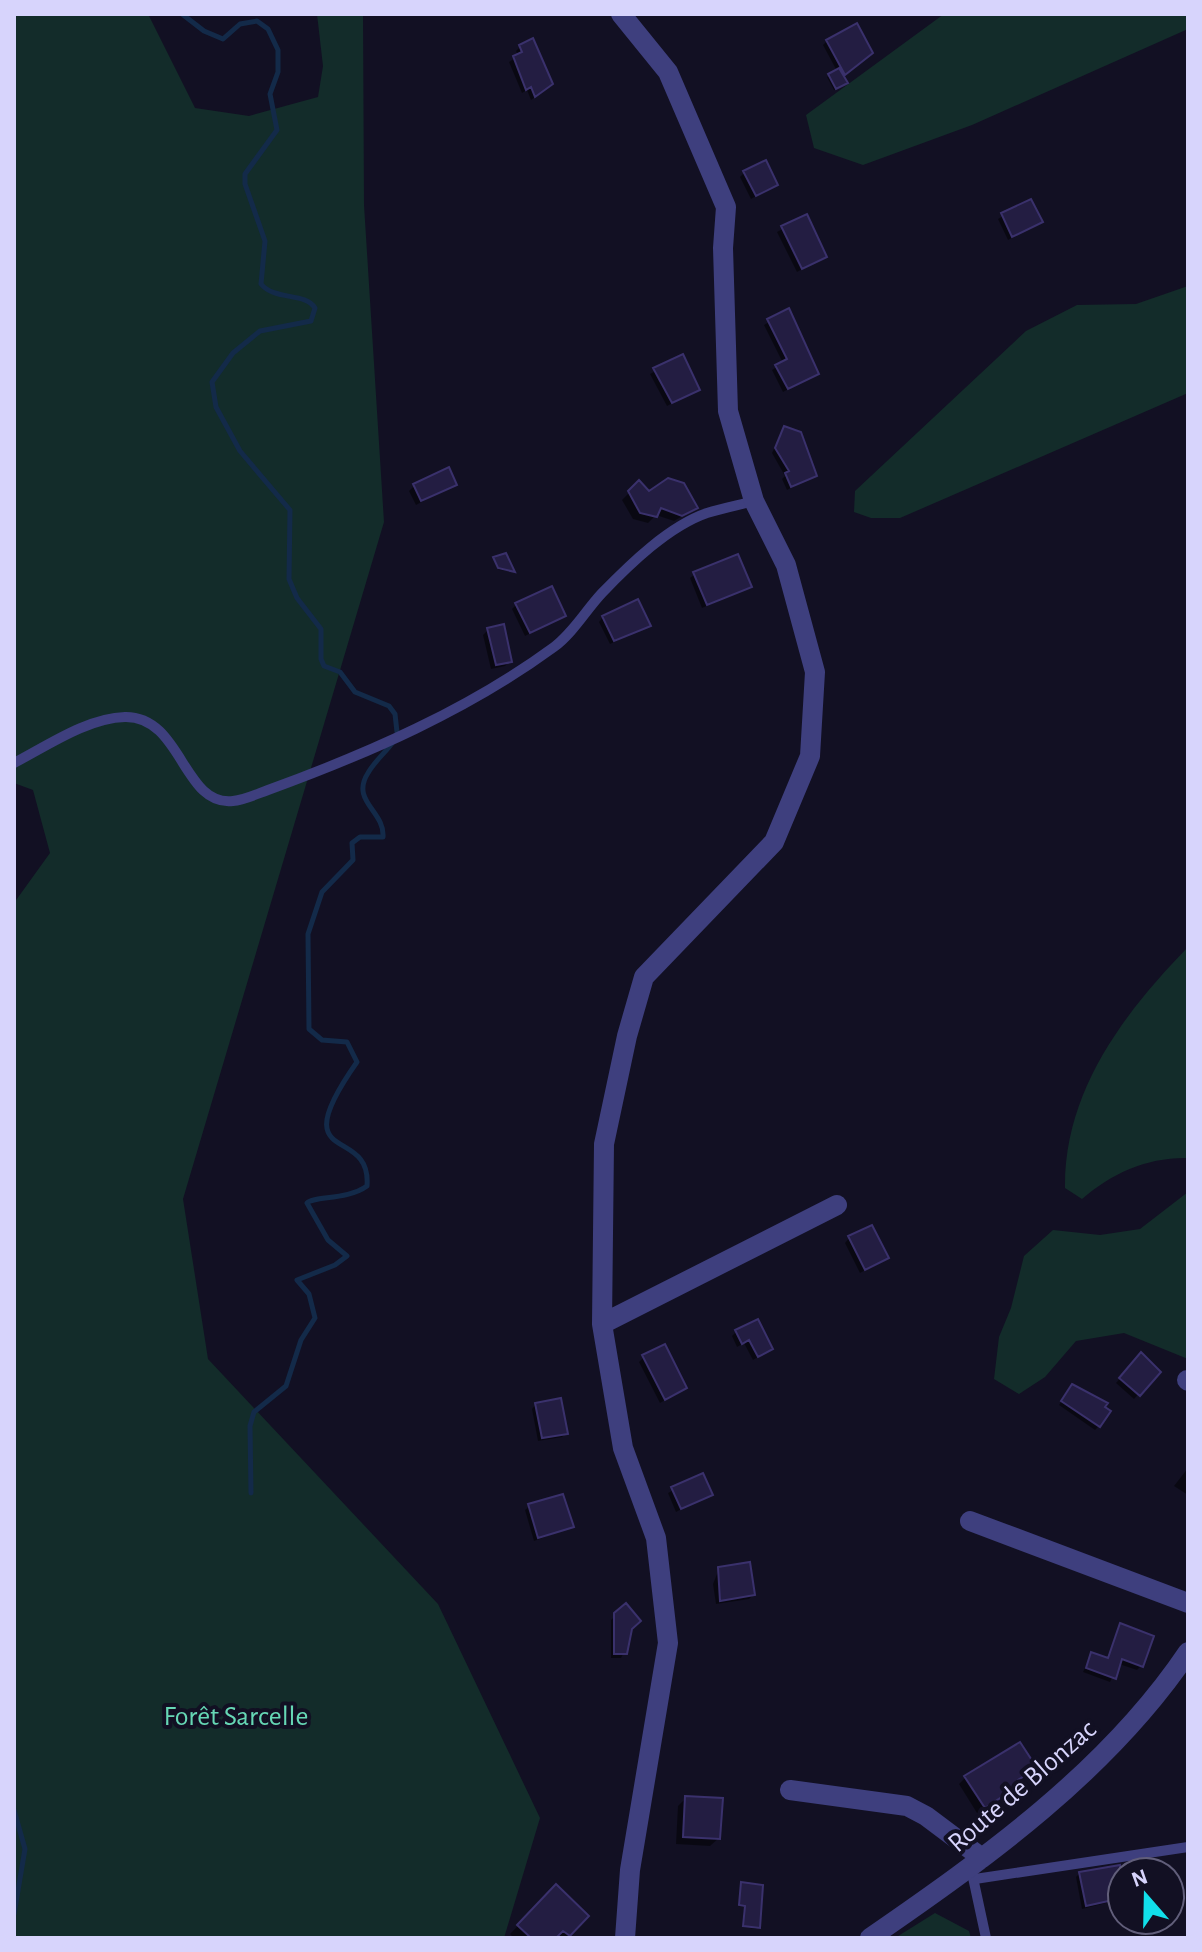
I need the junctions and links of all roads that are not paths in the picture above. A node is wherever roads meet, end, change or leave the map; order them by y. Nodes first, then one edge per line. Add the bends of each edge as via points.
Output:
1 (621, 14) edge
2 (754, 501) junction
3 (14, 763) edge
4 (837, 1205) dead end
5 (602, 1324) junction
6 (970, 1521) dead end
7 (1188, 1603) edge
8 (1188, 1654) edge
9 (790, 1790) dead end
10 (1188, 1847) edge
11 (975, 1868) junction
12 (625, 1938) edge
13 (870, 1938) edge
14 (986, 1938) edge

1 - 2 street via 668,72 726,207 728,411
2 - 3 lane via 705,514 671,534 623,572 557,645 486,690 413,730 266,791 232,802 213,798 194,781 166,735 145,720 124,717 80,729
2 - 5 street via 786,565 815,672 810,756 774,842 644,977 604,1144
4 - 5 street
5 - 12 street via 623,1448 656,1538 668,1643 630,1870
6 - 7 street
8 - 11 street, Route de Blonzac via 1101,1758
9 - 11 street via 907,1806 926,1816
10 - 11 lane
11 - 13 street, Route de Blonzac
11 - 14 lane

